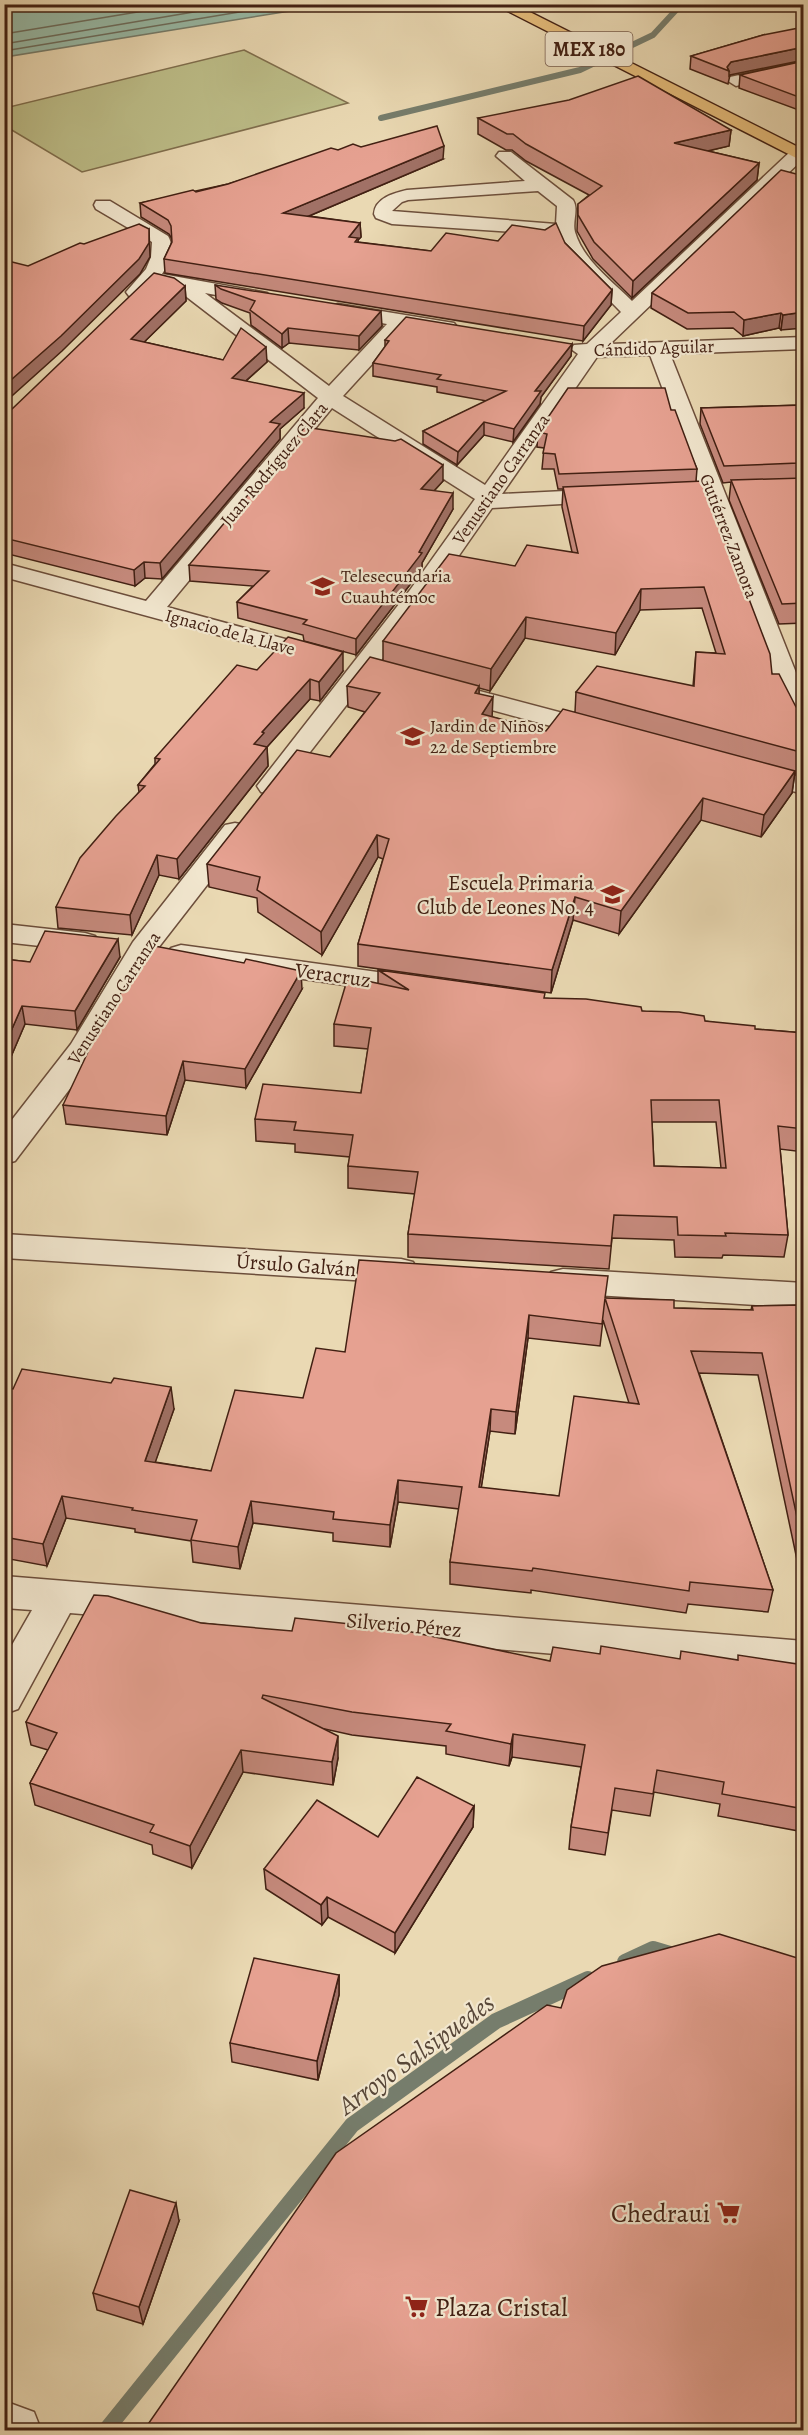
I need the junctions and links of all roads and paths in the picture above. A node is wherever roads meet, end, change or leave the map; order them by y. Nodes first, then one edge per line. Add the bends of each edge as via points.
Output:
1 (501, 4) edge
2 (536, 4) edge
3 (804, 66) edge
4 (736, 81) dead end
5 (802, 151) edge
6 (505, 156) dead end
7 (542, 185) junction
8 (103, 205) dead end
9 (565, 230) junction
10 (150, 278) junction
11 (181, 285) junction
12 (274, 300) edge
13 (320, 307) edge
14 (118, 310) edge
15 (632, 312) junction
16 (401, 320) junction
17 (468, 331) edge
18 (804, 343) edge
19 (558, 346) edge
20 (658, 349) junction
21 (591, 351) junction
22 (330, 397) junction
23 (724, 491) junction
24 (689, 493) edge
25 (629, 495) edge
26 (487, 499) junction
27 (4, 570) edge
28 (151, 610) junction
29 (375, 671) junction
30 (793, 672) edge
31 (422, 683) edge
32 (804, 722) edge
33 (618, 736) edge
34 (722, 765) edge
35 (804, 786) edge
36 (4, 933) edge
37 (143, 948) junction
38 (449, 991) edge
39 (4, 1153) edge
40 (4, 1246) edge
41 (434, 1273) edge
42 (529, 1279) edge
43 (804, 1296) edge
44 (4, 1592) edge
45 (60, 1596) junction
46 (804, 1658) edge
47 (4, 1697) edge
48 (4, 2426) edge
49 (16, 2430) edge

1 - 5 main road, MEX 180 via 677,94
2 - 5 main road, MEX 180 via 669,74
3 - 4 street
5 - 15 street, Venustiano Carranza
6 - 7 street
7 - 9 street via 566,204
7 - 9 street via 407,195 383,208 383,214 392,218
8 - 10 street via 161,240 162,258
9 - 15 street via 573,252
10 - 11 street
10 - 14 street
11 - 12 street
11 - 22 street
13 - 16 street
15 - 21 street, Venustiano Carranza
16 - 17 street
16 - 22 street, Juan Rodríguez Clara
18 - 20 street, Cándido Aguilar
19 - 21 street, Cándido Aguilar
20 - 21 street, Cándido Aguilar
20 - 23 street, Gutiérrez Zamora
21 - 26 street, Venustiano Carranza
22 - 26 street
22 - 28 street, Juan Rodríguez Clara
23 - 24 street
23 - 30 street, Gutiérrez Zamora
25 - 26 street
26 - 29 street, Venustiano Carranza
27 - 28 street, Ignacio de la Llave
28 - 29 street, Ignacio de la Llave
29 - 37 street, Venustiano Carranza via 249,813
30 - 32 street, Gutiérrez Zamora
31 - 33 street
34 - 35 street
36 - 37 street, Veracruz
37 - 38 street, Veracruz
37 - 39 street, Venustiano Carranza via 83,1050
40 - 41 street, Úrsulo Galván
42 - 43 street
44 - 45 street, Silverio Pérez
45 - 46 street, Silverio Pérez
45 - 47 street
48 - 49 street

